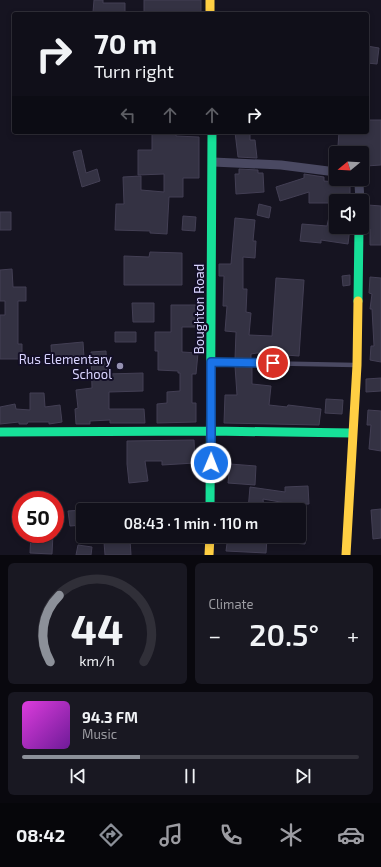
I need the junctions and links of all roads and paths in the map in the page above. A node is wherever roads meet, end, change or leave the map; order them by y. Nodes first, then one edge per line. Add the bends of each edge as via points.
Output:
1 (210, 0) edge
2 (210, 12) edge
3 (212, 134) edge
4 (212, 162) junction
5 (329, 171) edge
6 (359, 234) edge
7 (211, 362) junction
8 (357, 365) junction
9 (211, 431) junction
10 (0, 432) edge
11 (352, 433) junction
12 (210, 503) edge
13 (210, 543) edge
14 (209, 555) edge
15 (346, 555) edge

1 - 2 street
3 - 4 street, Boughton Road
4 - 5 street via 281,165
4 - 7 street, Boughton Road
6 - 8 street
7 - 8 lane
7 - 9 street, Boughton Road
8 - 11 street
9 - 10 street
9 - 11 street
9 - 12 street, Boughton Road
11 - 15 street
13 - 14 street

